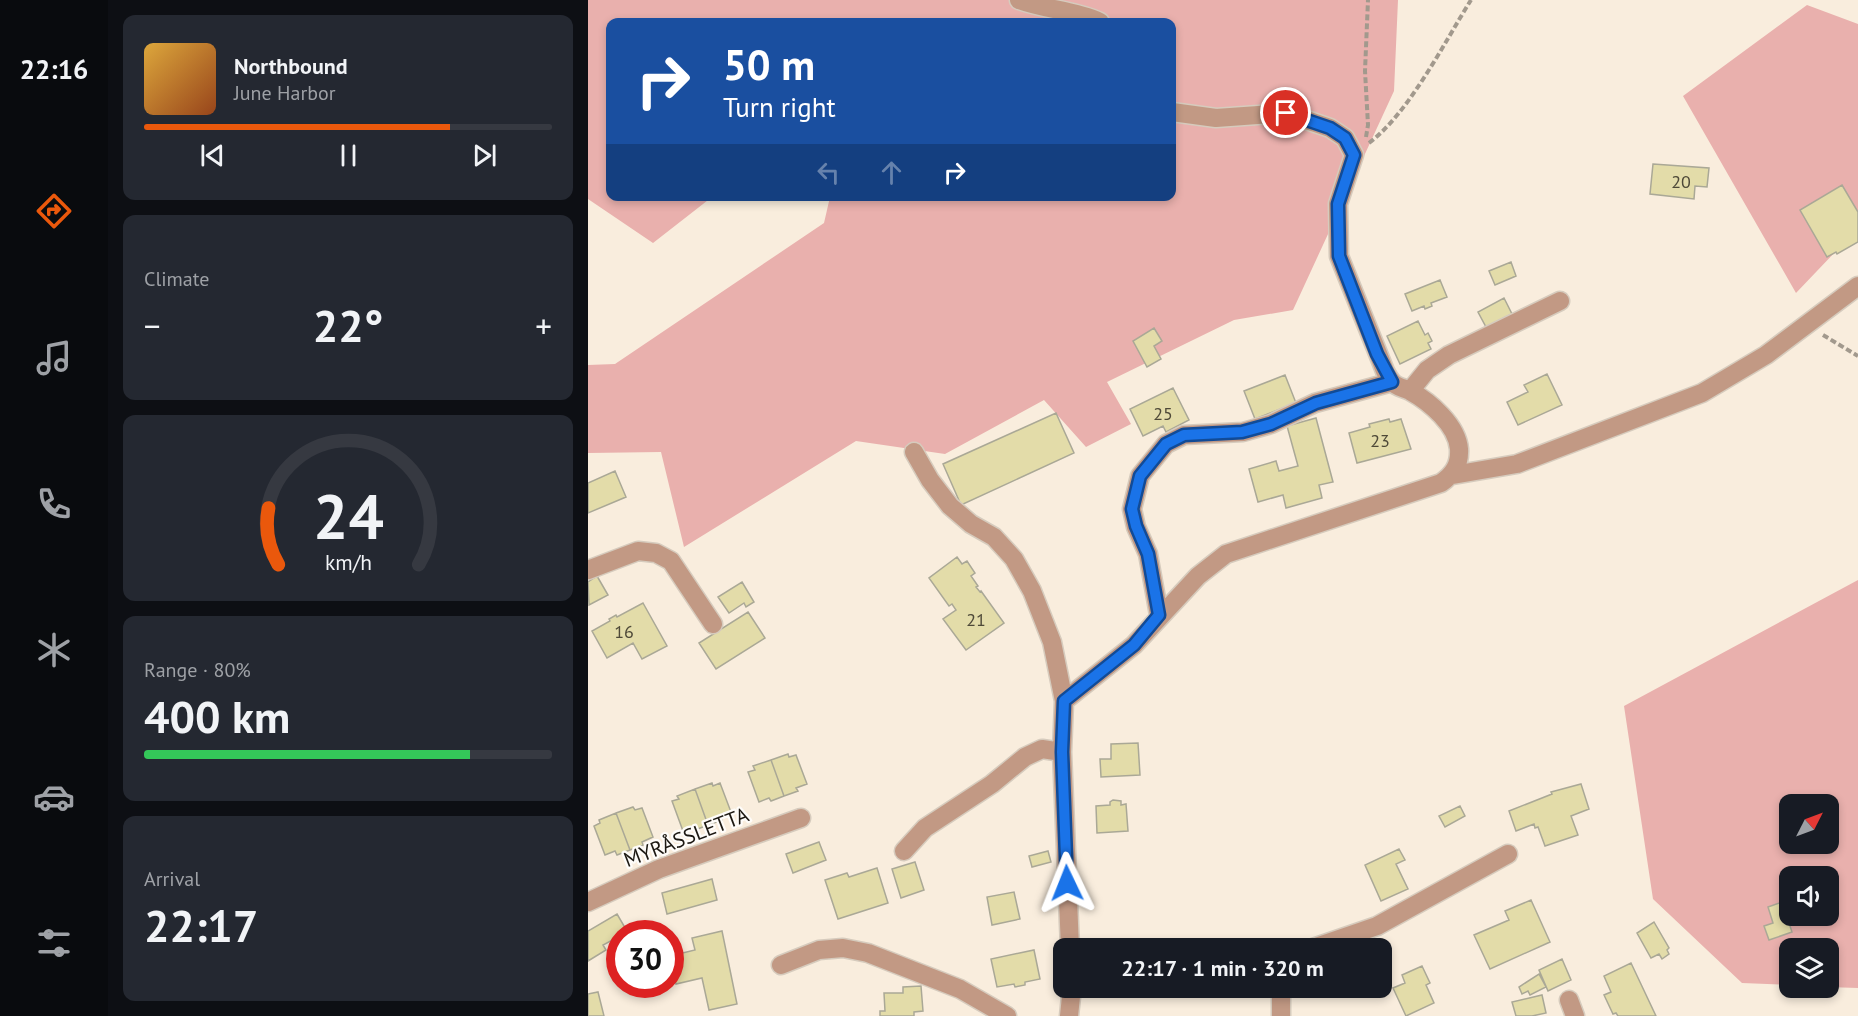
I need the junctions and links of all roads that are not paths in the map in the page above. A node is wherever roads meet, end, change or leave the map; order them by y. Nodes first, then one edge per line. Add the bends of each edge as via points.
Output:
1 (1019, 0) edge
2 (1092, 18) edge
3 (1176, 113) edge
4 (1858, 286) edge
5 (1560, 301) dead end
6 (1392, 382) junction
7 (1410, 391) junction
8 (914, 452) dead end
9 (1453, 475) junction
10 (589, 570) edge
11 (1159, 615) junction
12 (713, 624) dead end
13 (1064, 701) junction
14 (1062, 752) junction
15 (801, 818) dead end
16 (904, 851) dead end
17 (1508, 854) dead end
18 (588, 902) edge
19 (1070, 938) edge
20 (1343, 938) edge
21 (781, 965) dead end
22 (1071, 998) edge
23 (1281, 998) edge
24 (1008, 1016) edge
25 (1069, 1016) edge
26 (1281, 1016) edge

1 - 2 street
3 - 6 street via 1216,118 1286,113 1330,128 1345,138 1354,155 1338,204 1339,256
4 - 9 street via 1766,356 1702,393 1517,464
5 - 7 street via 1449,355 1427,370
6 - 7 street
6 - 11 street via 1316,403 1271,424 1242,432 1184,435 1166,444 1140,476 1132,509 1148,554
7 - 9 street via 1450,426 1458,442 1459,456
8 - 13 street via 950,506 994,537 1014,559 1032,591 1052,642
9 - 11 street via 1441,483 1226,554
10 - 12 street via 638,551 656,553 671,561
11 - 13 street via 1134,645
13 - 14 street
14 - 16 street via 1042,749 1025,757 925,828
14 - 19 street
15 - 18 street, MYRÅSSLETTA via 659,869
17 - 20 street via 1377,927
21 - 24 street via 819,950 843,948 868,953 960,989
22 - 25 street
23 - 26 street

